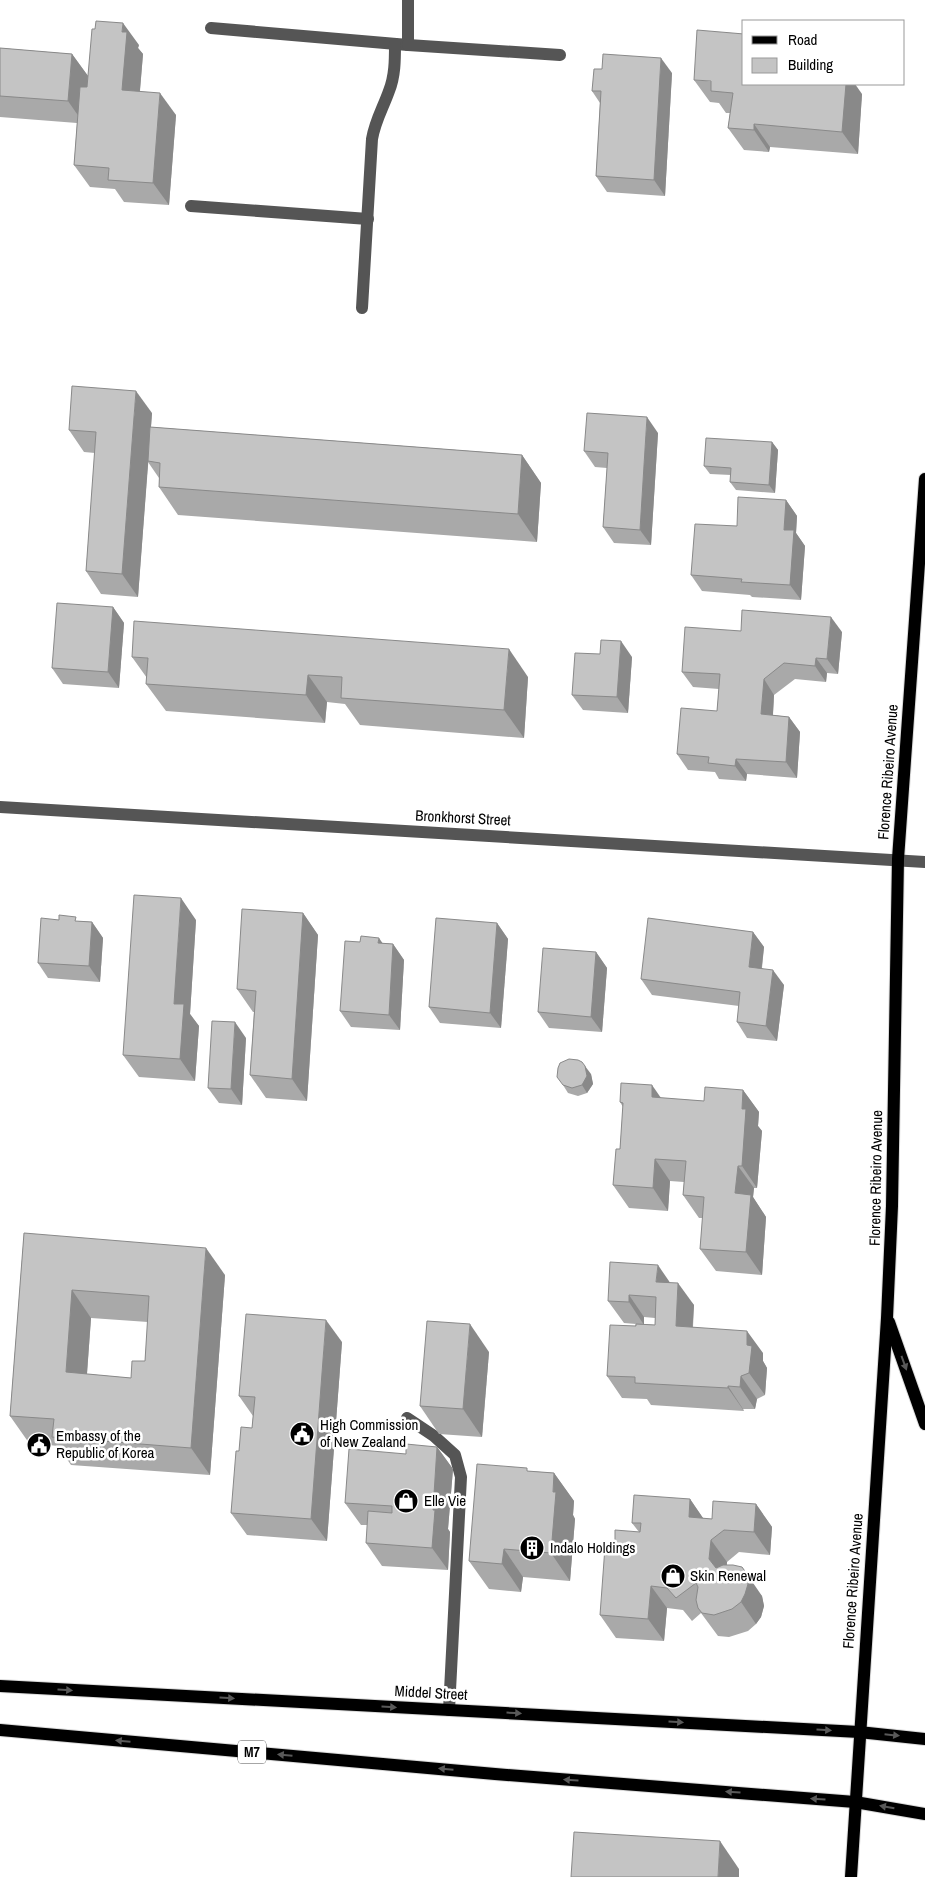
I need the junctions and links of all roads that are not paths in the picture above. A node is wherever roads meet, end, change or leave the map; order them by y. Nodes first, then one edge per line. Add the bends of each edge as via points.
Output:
1 (408, 0) edge
2 (211, 28) dead end
3 (401, 44) junction
4 (560, 55) dead end
5 (191, 206) dead end
6 (368, 219) junction
7 (362, 308) dead end
8 (925, 479) edge
9 (0, 807) edge
10 (898, 860) junction
11 (925, 862) edge
12 (888, 1318) junction
13 (407, 1418) dead end
14 (925, 1424) edge
15 (0, 1686) edge
16 (449, 1710) junction
17 (0, 1730) edge
18 (859, 1732) junction
19 (925, 1739) edge
20 (855, 1802) junction
21 (925, 1814) edge
22 (851, 1877) edge

1 - 3 street
2 - 3 street
3 - 4 street
3 - 6 street via 389,91 374,124
5 - 6 street
6 - 7 street
8 - 10 main road, Florence Ribeiro Avenue
9 - 10 street, Bronkhorst Street
10 - 11 street, Bronkhorst Street
10 - 12 main road, Florence Ribeiro Avenue
12 -> 14 main road
12 - 18 main road, Florence Ribeiro Avenue
13 - 16 street via 455,1455 461,1476
15 -> 16 main road, Middel Street
16 -> 18 main road, Middel Street
20 -> 17 main road, M7
18 -> 19 main road, Middel Street
18 - 20 main road, Florence Ribeiro Avenue
21 -> 20 main road, M7
20 - 22 main road, Florence Ribeiro Avenue

